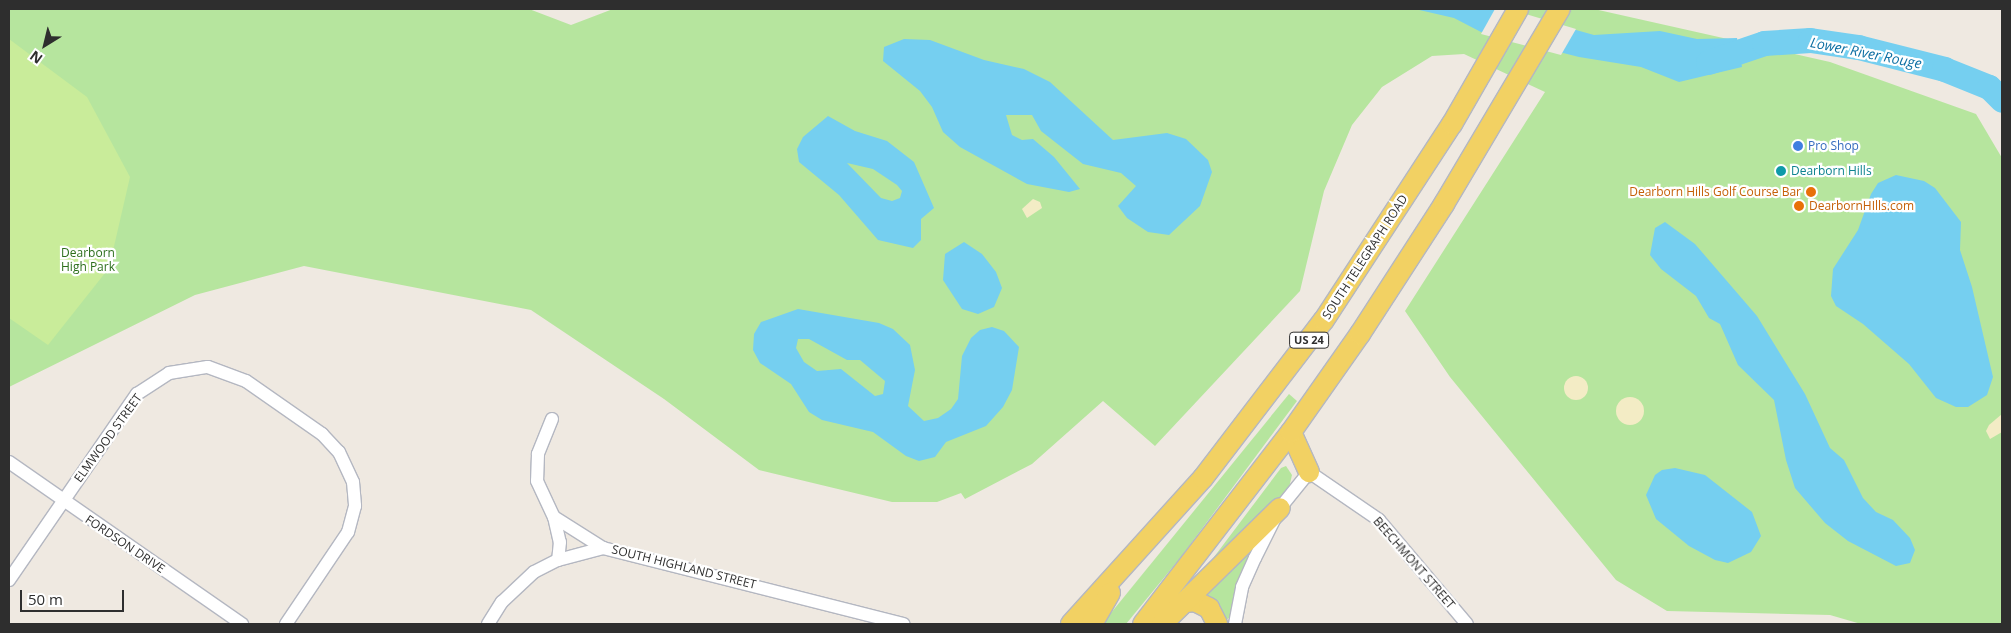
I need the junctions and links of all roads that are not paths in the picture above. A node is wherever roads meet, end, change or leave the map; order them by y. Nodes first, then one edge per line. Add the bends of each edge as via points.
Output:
1 (1517, 10) edge
2 (1561, 12) edge
3 (552, 419) dead end
4 (1291, 432) junction
5 (9, 462) edge
6 (1309, 472) junction
7 (62, 501) junction
8 (1280, 508) junction
9 (554, 517) junction
10 (604, 548) junction
11 (558, 560) junction
12 (1127, 563) junction
13 (9, 580) edge
14 (1186, 602) junction
15 (242, 624) edge
16 (286, 624) edge
17 (488, 624) edge
18 (904, 624) edge
19 (1071, 624) edge
20 (1092, 624) edge
21 (1143, 624) edge
22 (1162, 624) edge
23 (1217, 624) edge
24 (1235, 624) edge
25 (1467, 624) edge

1 - 12 main road, SOUTH TELEGRAPH ROAD / US 24 via 1494,53 1324,320 1203,478
2 - 4 main road, US 24 via 1444,204
3 - 9 street via 538,454 537,481
4 - 6 main road
4 - 21 main road, US 24
5 - 7 street, FORDSON DRIVE
6 - 8 street
6 - 25 street, BEECHMONT STREET via 1379,520
7 - 13 street, ELMWOOD STREET
7 - 15 street, FORDSON DRIVE
7 - 16 street, ELMWOOD STREET via 137,394 168,373 194,367 223,370 322,434 339,452 355,493 348,532
8 - 14 main road
8 - 24 street via 1242,587
9 - 10 street
9 - 11 street via 560,542
10 - 11 street, SOUTH HIGHLAND STREET
10 - 18 street, SOUTH HIGHLAND STREET
11 - 17 street, SOUTH HIGHLAND STREET via 534,572 514,588
12 - 19 main road, SOUTH TELEGRAPH ROAD / US 24
12 - 20 main road
14 - 22 main road
14 - 23 main road via 1195,601 1209,608

